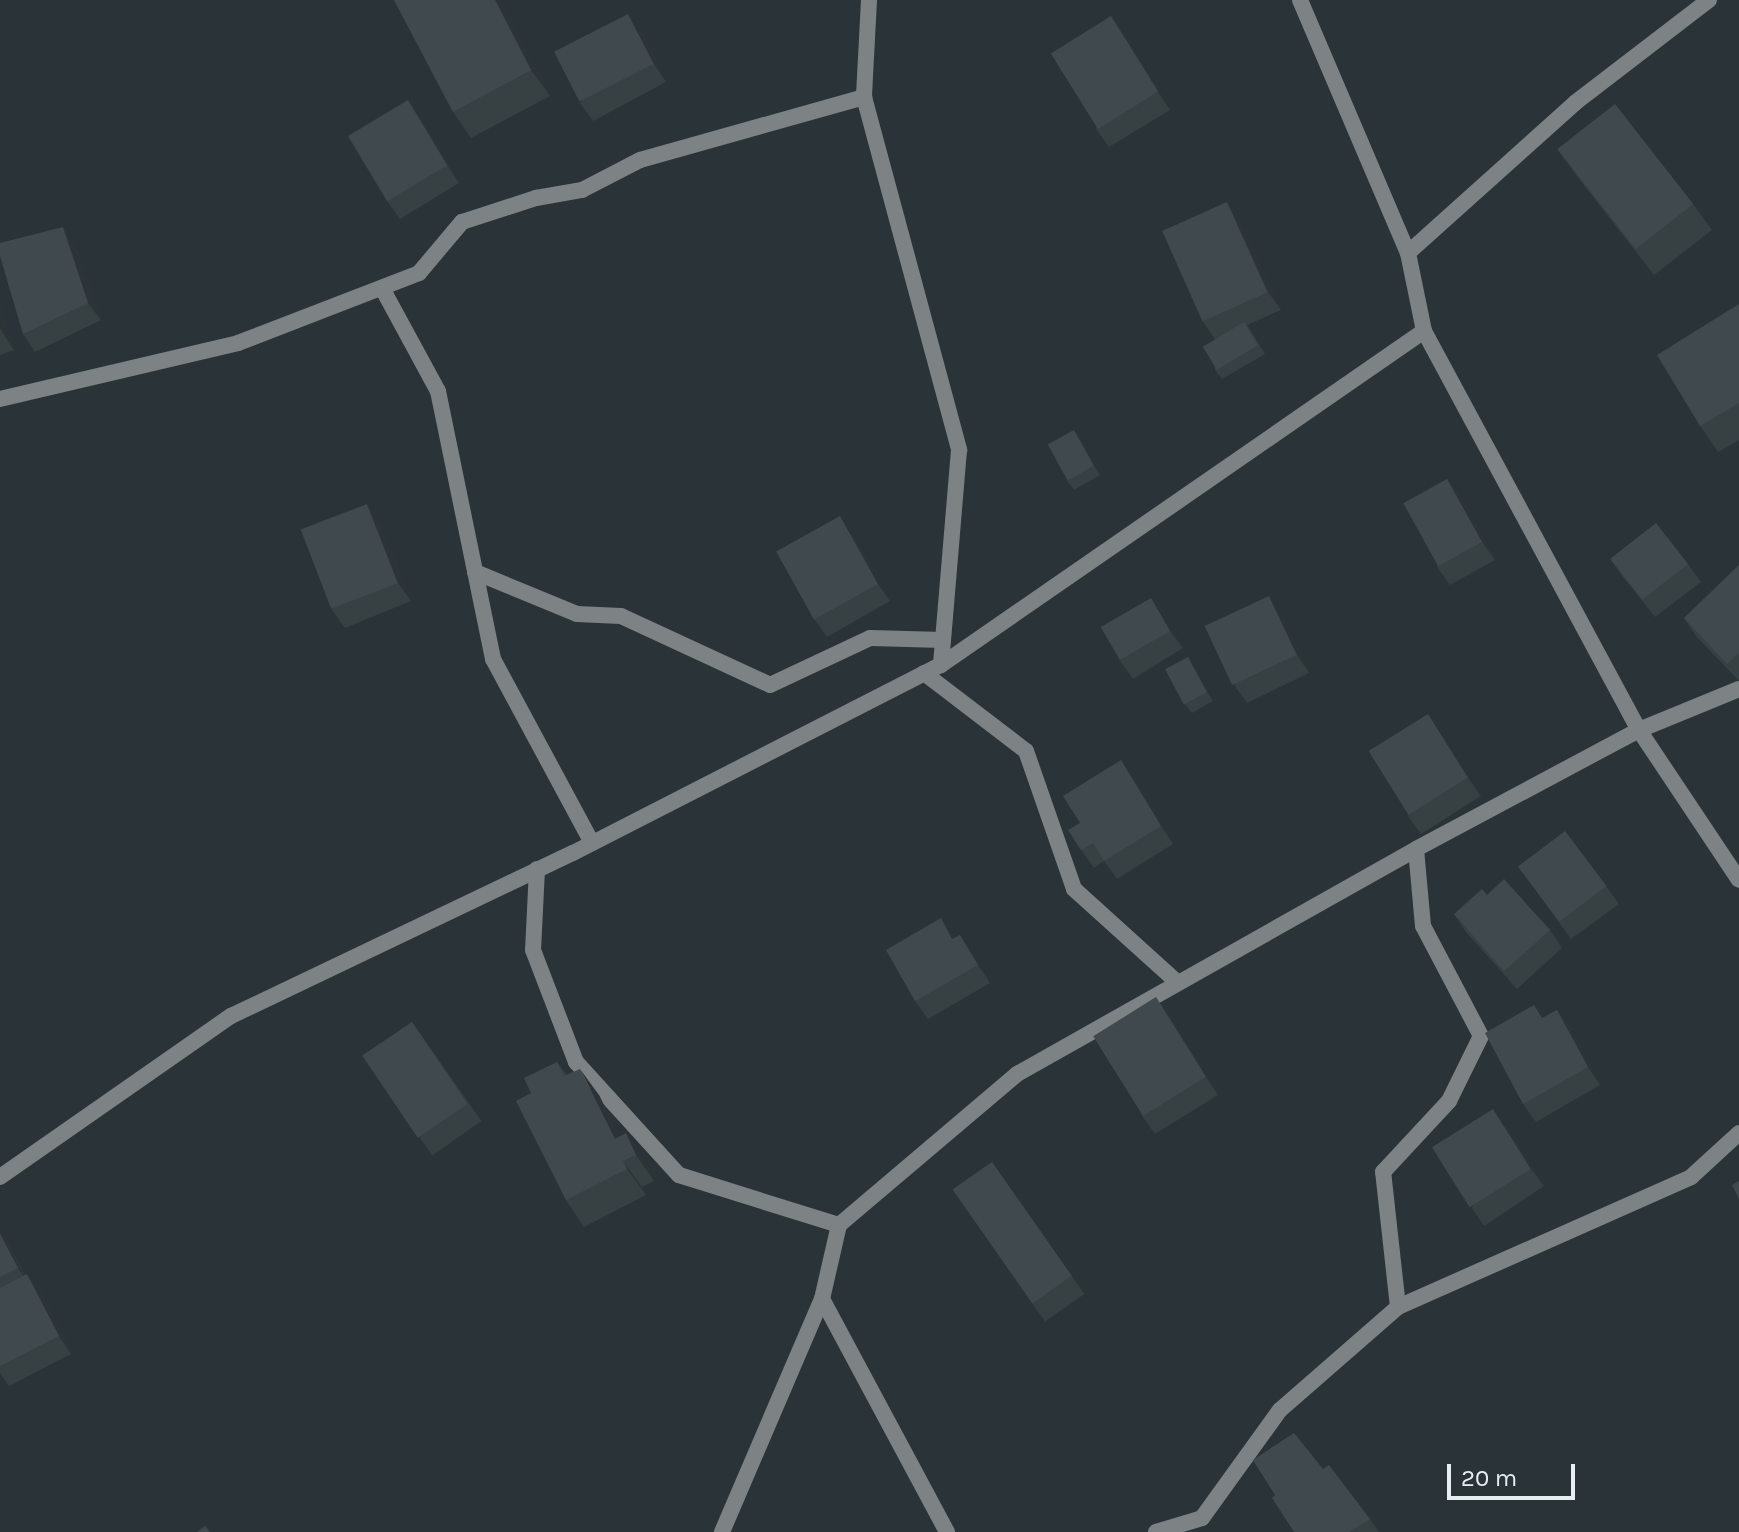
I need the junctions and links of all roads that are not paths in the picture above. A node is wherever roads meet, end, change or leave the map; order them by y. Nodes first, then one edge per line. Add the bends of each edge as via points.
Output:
1 (869, 0) edge
2 (1300, 0) edge
3 (1709, 0) edge
4 (864, 97) junction
5 (1408, 253) junction
6 (382, 288) junction
7 (1424, 331) junction
8 (0, 399) edge
9 (475, 572) junction
10 (943, 640) junction
11 (941, 665) junction
12 (924, 673) junction
13 (1739, 689) edge
14 (1639, 730) junction
15 (592, 843) junction
16 (1416, 849) junction
17 (537, 869) junction
18 (1739, 880) edge
19 (1178, 983) junction
20 (1739, 1133) edge
21 (0, 1177) edge
22 (839, 1225) junction
23 (822, 1299) junction
24 (1398, 1307) junction
25 (722, 1532) edge
26 (947, 1532) edge
27 (1156, 1532) edge

1 - 4 street
2 - 5 street
3 - 5 street via 1575,103
4 - 6 street via 640,160 582,190 536,198 462,222 419,273
4 - 10 street via 959,450
5 - 7 street
6 - 8 street via 238,343
6 - 9 street via 438,391
7 - 11 street
7 - 14 street
9 - 10 street via 577,614 621,616 770,685 870,638
9 - 15 street via 493,659
10 - 11 street
11 - 12 street
12 - 15 street
12 - 19 street via 1026,751 1074,889
13 - 14 street
14 - 16 street
14 - 18 street
15 - 17 street
16 - 19 street
16 - 24 street via 1423,926 1481,1036 1449,1101 1383,1172
17 - 21 street via 231,1016
17 - 22 street via 533,950 576,1062 679,1175
19 - 22 street via 1017,1074
20 - 24 street via 1691,1177
22 - 23 street
23 - 25 street
23 - 26 street
24 - 27 street via 1280,1410 1202,1518

